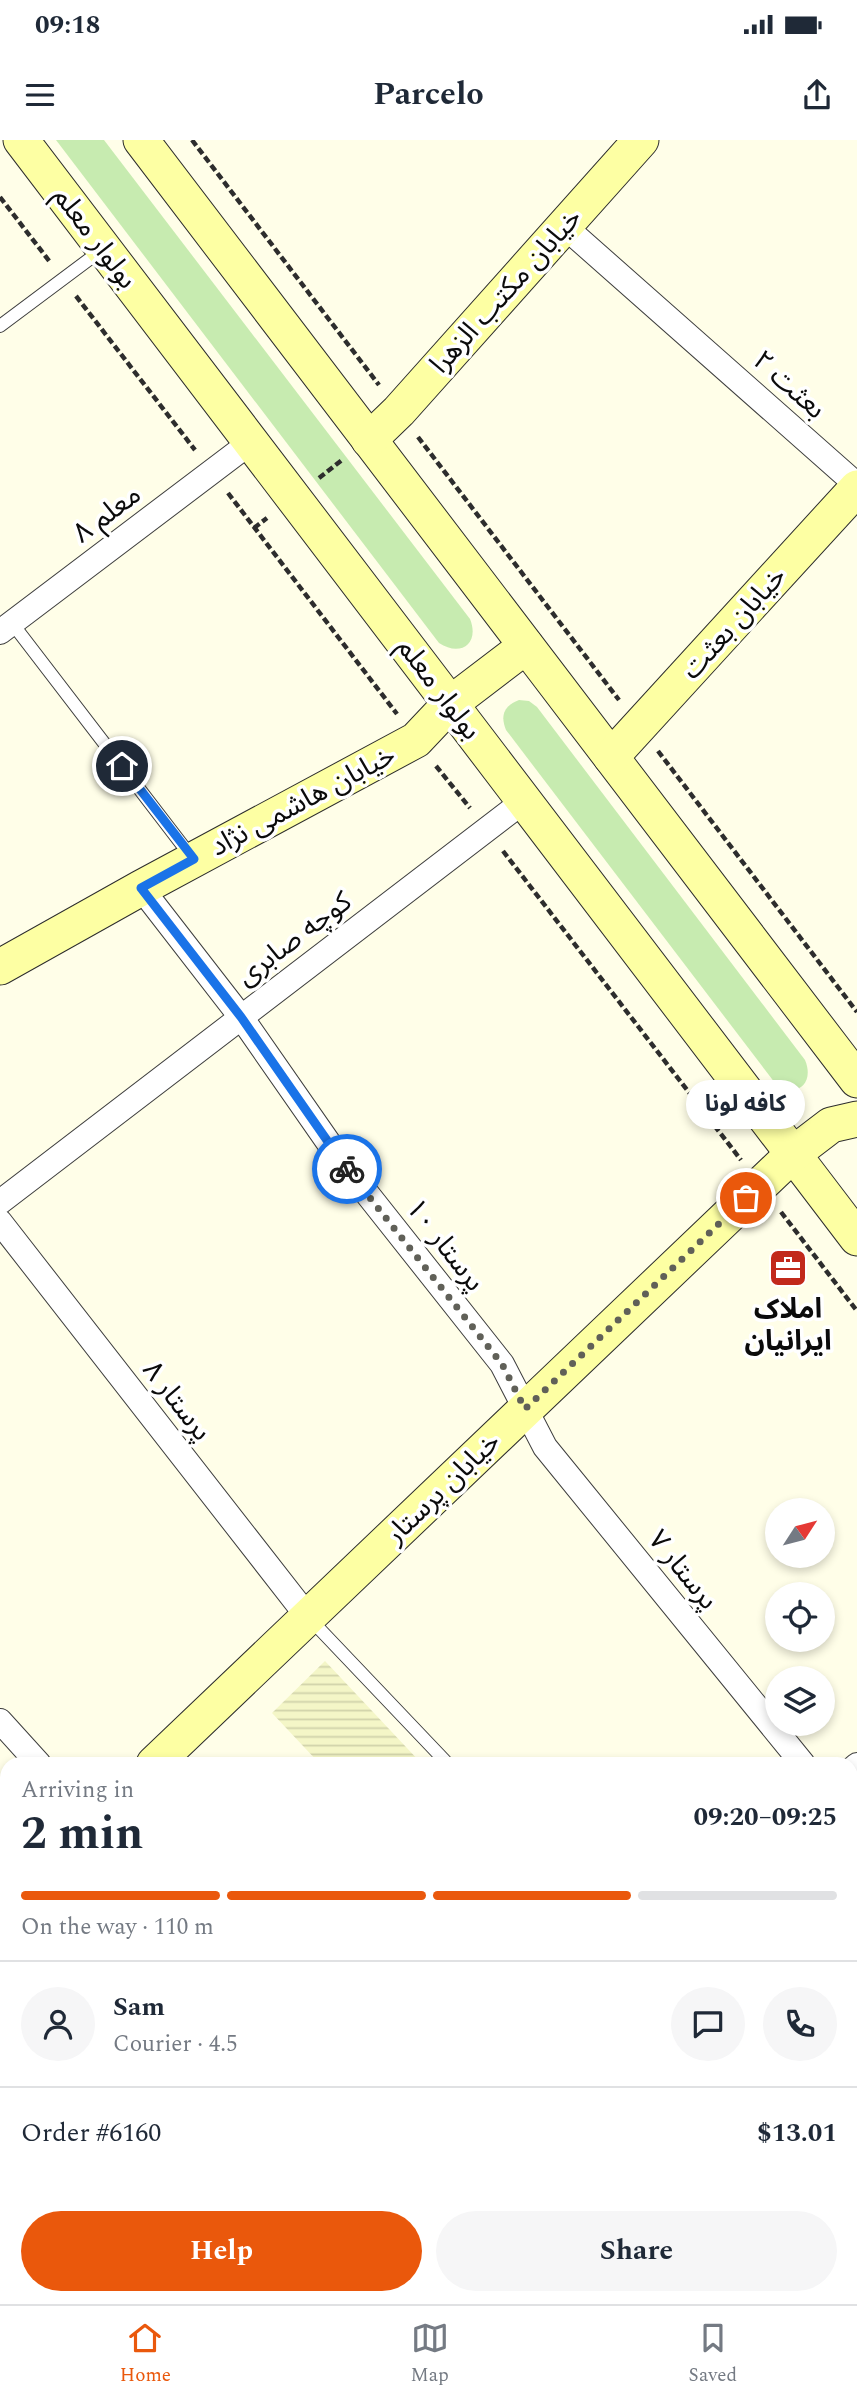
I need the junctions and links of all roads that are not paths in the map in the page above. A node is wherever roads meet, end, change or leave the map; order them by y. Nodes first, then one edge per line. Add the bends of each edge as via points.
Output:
1 (21, 140) edge
2 (141, 140) edge
3 (640, 140) edge
4 (564, 226) junction
5 (103, 248) junction
6 (0, 326) edge
7 (369, 440) junction
8 (251, 442) junction
9 (857, 486) edge
10 (6, 628) edge
11 (526, 646) junction
12 (450, 704) junction
13 (611, 757) junction
14 (524, 801) junction
15 (194, 859) junction
16 (141, 888) junction
17 (0, 967) edge
18 (241, 1017) junction
19 (857, 1080) edge
20 (857, 1119) edge
21 (793, 1154) junction
22 (0, 1202) edge
23 (0, 1222) edge
24 (857, 1238) edge
25 (525, 1409) junction
26 (308, 1617) junction
27 (0, 1721) edge
28 (33, 1757) edge
29 (161, 1757) edge
30 (441, 1757) edge
31 (797, 1757) edge

1 - 5 main road, بولوار معلم
2 - 7 main road
3 - 4 main road, خیابان مکتب الزهرا
4 - 7 main road, خیابان مکتب الزهرا
4 - 9 street, بعثت ۲
5 - 6 lane
5 - 8 main road, بولوار معلم
7 - 11 main road
8 - 10 street, معلم ۸
8 - 12 main road, بولوار معلم
9 - 13 main road, خیابان بعثت
10 - 15 lane
11 - 12 main road, خیابان هاشمی نژاد
11 - 13 main road
12 - 14 main road, بولوار معلم
12 - 15 main road, خیابان هاشمی نژاد via 416,740
13 - 19 main road
14 - 18 street, کوچه صابری
14 - 21 main road, بولوار معلم
15 - 16 main road, خیابان هاشمی نژاد
16 - 17 main road, خیابان هاشمی نژاد
16 - 18 street, پرستار ۱۰
18 - 22 street, کوچه صابری
18 - 25 street, پرستار ۱۰ via 342,1162 502,1364
20 - 21 main road, خیابان پرستار via 831,1125
21 - 24 main road, بولوار معلم
21 - 25 main road, خیابان پرستار
23 - 26 street, پرستار ۸
25 - 26 main road, خیابان پرستار
25 - 31 street, پرستار ۷ via 545,1447
26 - 29 main road, خیابان پرستار
26 - 30 lane
27 - 28 street

